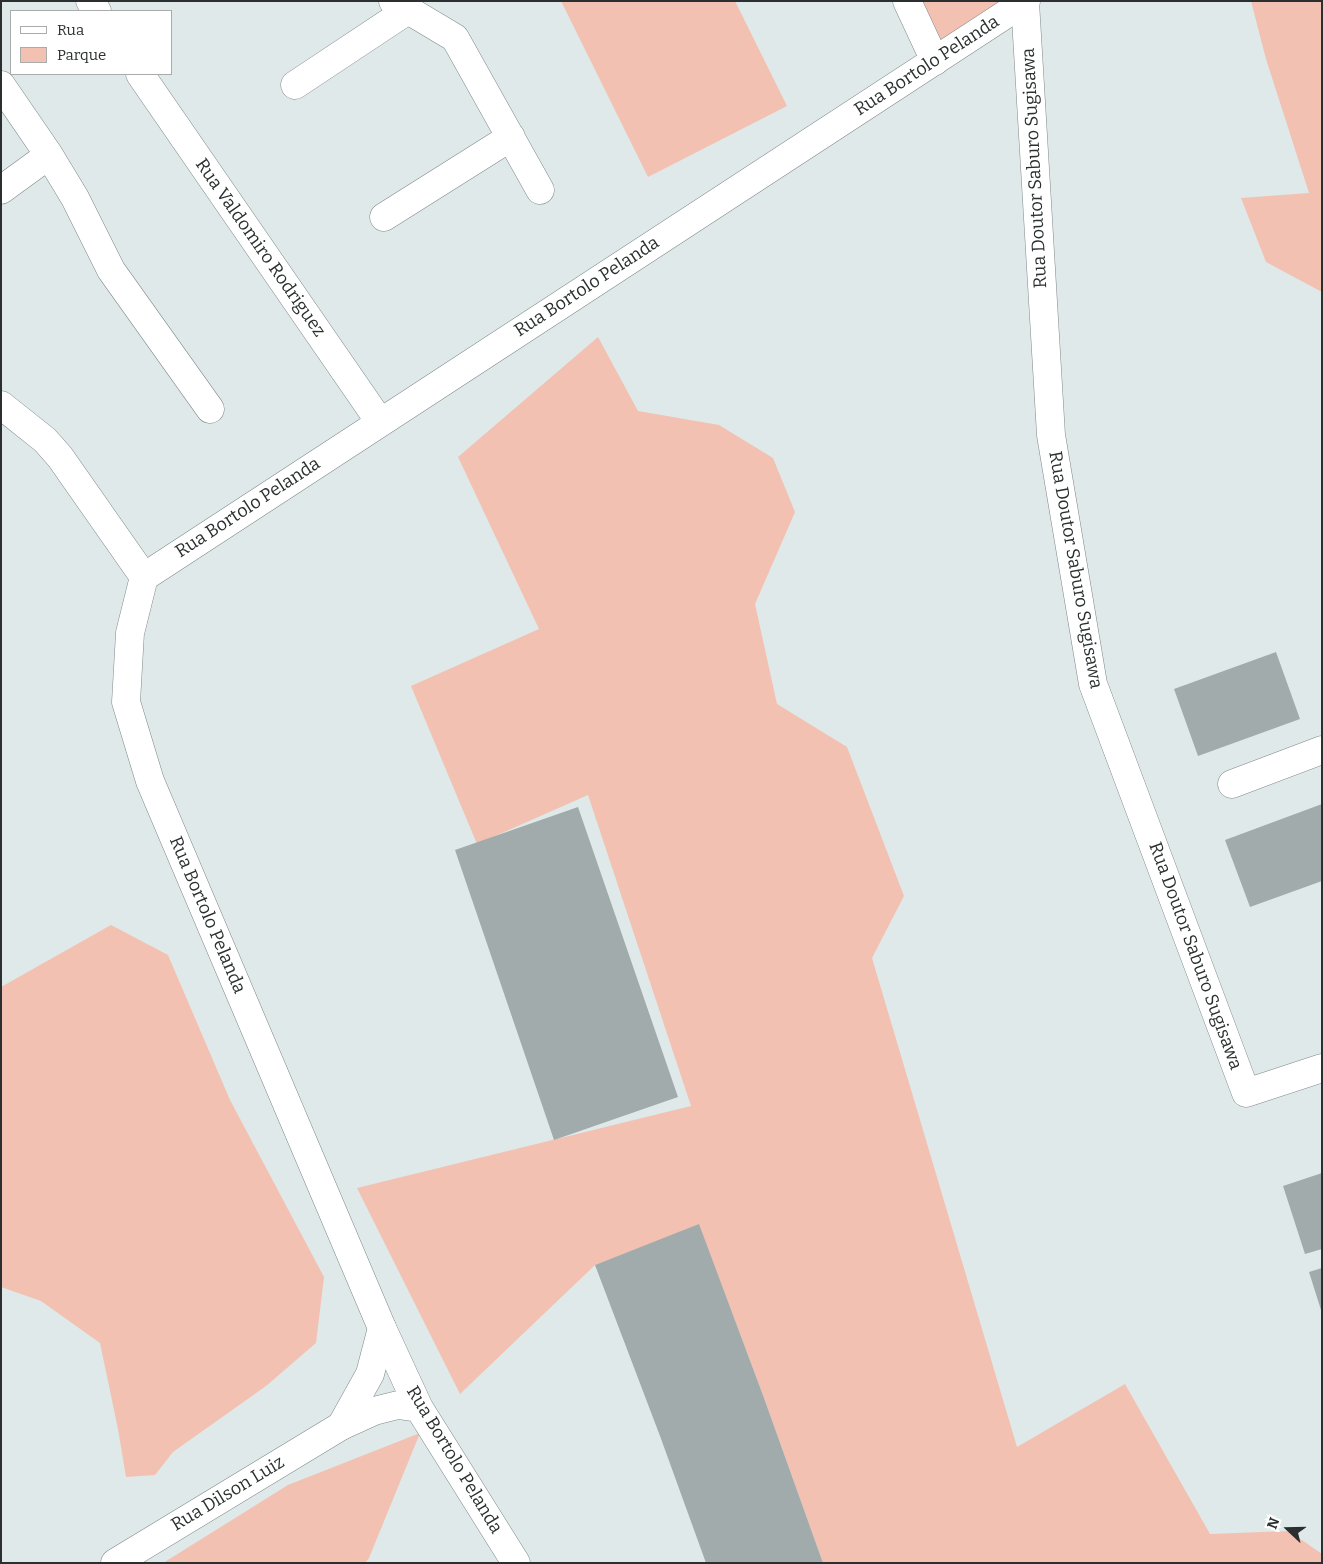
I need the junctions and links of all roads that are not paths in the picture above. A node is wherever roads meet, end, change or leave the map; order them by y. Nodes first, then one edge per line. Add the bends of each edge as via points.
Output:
1 (907, 1) edge
2 (1026, 2) edge
3 (401, 6) edge
4 (935, 61) junction
5 (141, 75) edge
6 (1, 85) edge
7 (295, 85) dead end
8 (511, 137) junction
9 (49, 155) junction
10 (1, 190) edge
11 (540, 190) dead end
12 (384, 217) dead end
13 (1, 405) edge
14 (210, 409) dead end
15 (380, 422) junction
16 (144, 576) junction
17 (1322, 750) edge
18 (1232, 784) dead end
19 (1322, 1068) edge
20 (382, 1328) junction
21 (419, 1408) junction
22 (341, 1426) junction
23 (115, 1563) edge
24 (516, 1563) edge

1 - 4 street
2 - 4 street, Rua Bortolo Pelanda
2 - 19 street, Rua Doutor Saburo Sugisawa via 1051,435 1093,684 1246,1093
3 - 7 street
3 - 8 street via 455,38
4 - 15 street, Rua Bortolo Pelanda
5 - 15 street, Rua Valdomiro Rodriguez
6 - 9 street
8 - 11 street
8 - 12 street
9 - 10 street
9 - 14 street via 111,270
13 - 16 street via 45,440 60,457
15 - 16 street, Rua Bortolo Pelanda
16 - 20 street, Rua Bortolo Pelanda via 130,633 126,702 150,781
17 - 18 street
20 - 21 street, Rua Bortolo Pelanda
20 - 22 street via 370,1374
21 - 22 street, Rua Dilson Luiz via 398,1405 374,1411
21 - 24 street, Rua Bortolo Pelanda
22 - 23 street, Rua Dilson Luiz

